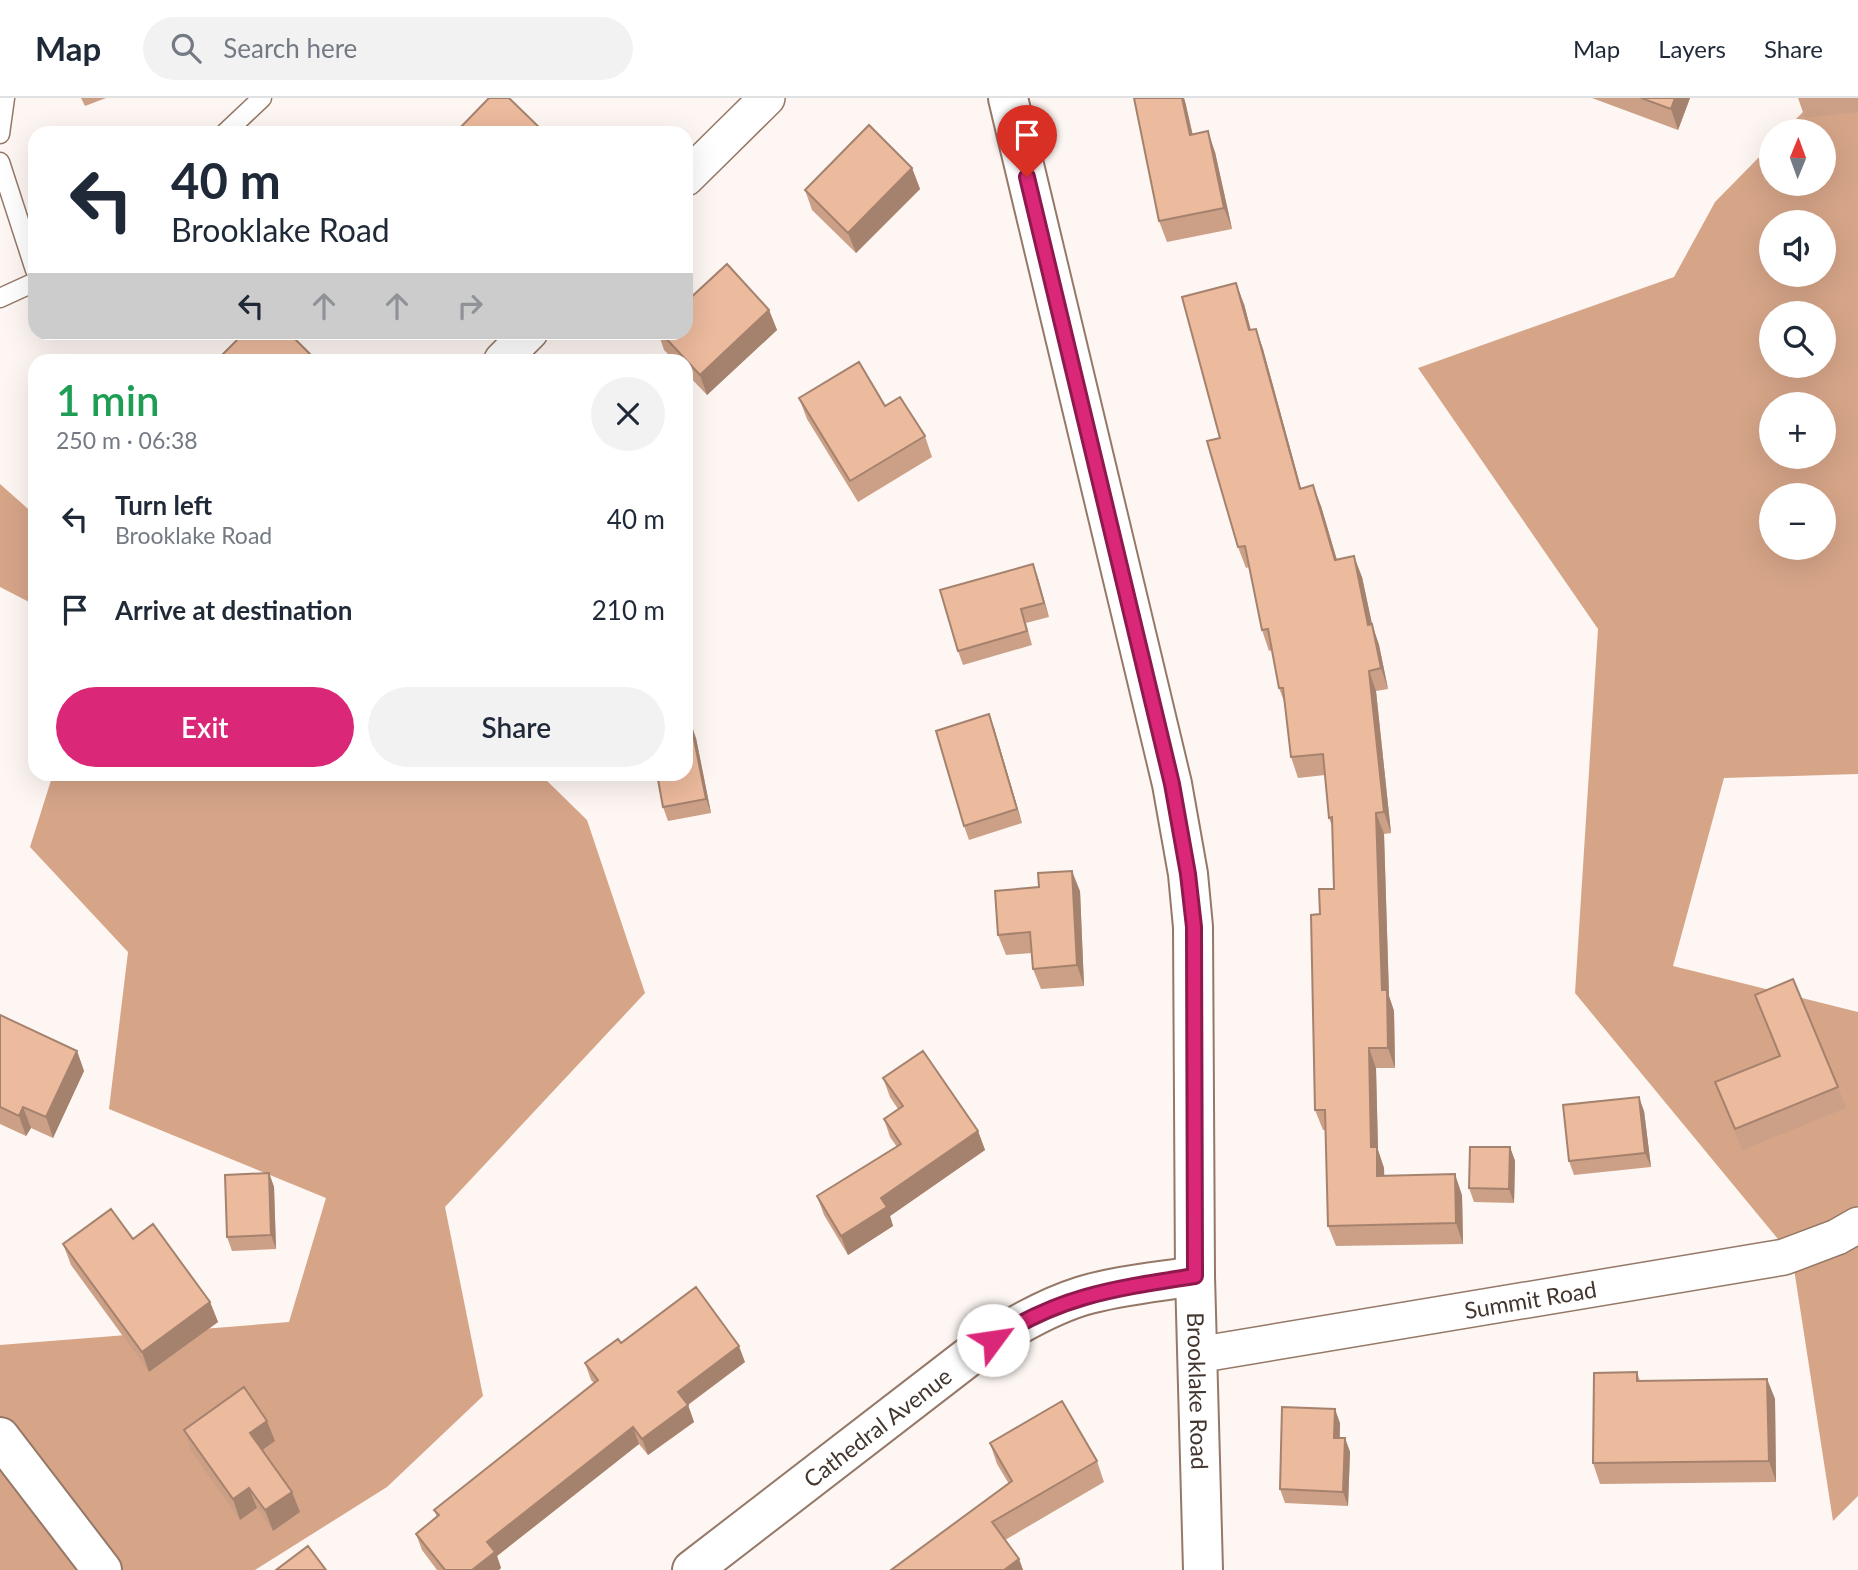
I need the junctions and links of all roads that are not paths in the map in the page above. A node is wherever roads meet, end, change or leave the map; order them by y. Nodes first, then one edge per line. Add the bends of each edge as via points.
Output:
1 (5, 98) edge
2 (262, 98) edge
3 (767, 98) edge
4 (1009, 98) edge
5 (232, 126) edge
6 (0, 134) edge
7 (0, 162) edge
8 (693, 171) edge
9 (28, 248) edge
10 (28, 285) edge
11 (0, 298) edge
12 (522, 340) edge
13 (508, 354) edge
14 (1858, 1225) edge
15 (1195, 1276) junction
16 (1197, 1355) junction
17 (0, 1437) edge
18 (103, 1570) edge
19 (692, 1570) edge
20 (1203, 1570) edge

1 - 6 lane
2 - 5 lane
3 - 8 street
4 - 15 street, Brooklake Road via 1172,784 1188,874 1194,927
7 - 9 lane
10 - 11 lane
12 - 13 street
14 - 16 street, Summit Road via 1784,1257
15 - 16 street, Brooklake Road
15 - 19 street, Cathedral Avenue via 1081,1297 1010,1328
16 - 20 street, Brooklake Road
17 - 18 street

